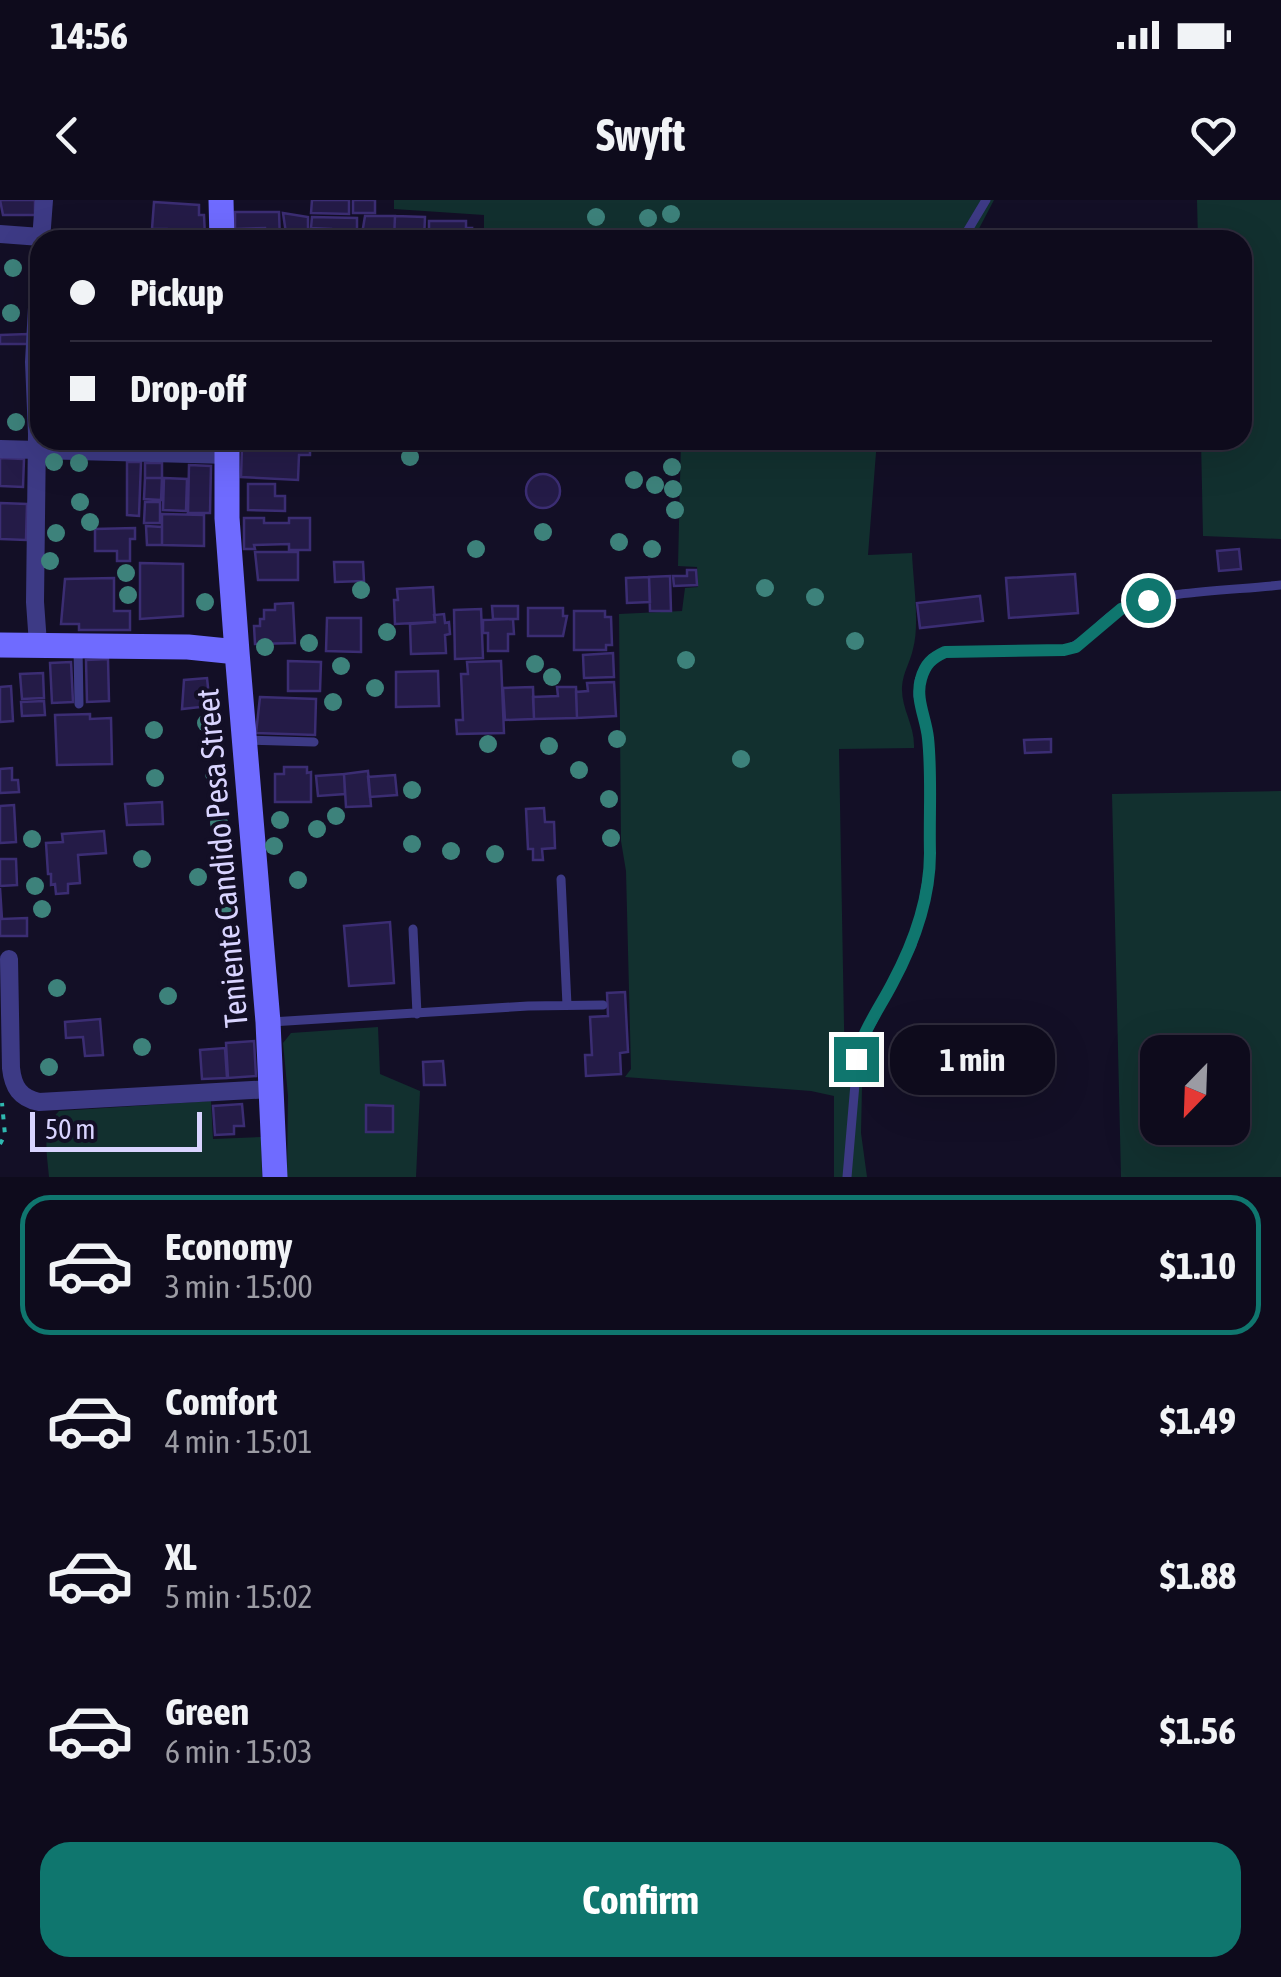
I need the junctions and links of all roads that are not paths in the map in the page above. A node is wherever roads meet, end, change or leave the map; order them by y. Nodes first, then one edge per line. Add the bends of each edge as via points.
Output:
1 (44, 200) edge
2 (221, 200) edge
3 (986, 200) edge
4 (42, 230) edge
5 (222, 230) edge
6 (968, 230) edge
7 (0, 234) edge
8 (30, 241) edge
9 (0, 449) edge
10 (30, 450) edge
11 (37, 450) edge
12 (228, 450) edge
13 (1281, 585) edge
14 (0, 644) edge
15 (38, 644) junction
16 (78, 645) junction
17 (237, 652) junction
18 (79, 704) dead end
19 (246, 739) junction
20 (314, 742) dead end
21 (561, 879) dead end
22 (414, 929) dead end
23 (9, 958) dead end
24 (567, 1005) junction
25 (603, 1005) dead end
26 (418, 1014) junction
27 (268, 1022) junction
28 (272, 1088) junction
29 (22, 1096) junction
30 (1, 1098) edge
31 (275, 1177) edge
32 (847, 1177) edge

1 - 4 street
2 - 5 street
3 - 6 lane
7 - 8 street
9 - 10 street
11 - 15 street
12 - 17 street
13 - 32 lane via 1148,600 1121,609 1076,647 945,652 925,667 918,696 928,734 930,862 912,944 858,1049
14 - 15 street, Teniente Candido Pesa Street
15 - 16 street, Teniente Candido Pesa Street
16 - 17 street, Teniente Candido Pesa Street
16 - 18 lane
17 - 19 street, Teniente Candido Pesa Street
19 - 20 lane
19 - 27 street, Teniente Candido Pesa Street
21 - 24 lane
22 - 26 lane
23 - 29 street via 12,1068
24 - 25 lane
24 - 26 lane
26 - 27 lane
27 - 28 street, Teniente Candido Pesa Street
28 - 29 street via 39,1102
28 - 31 street, Teniente Candido Pesa Street
29 - 30 street

